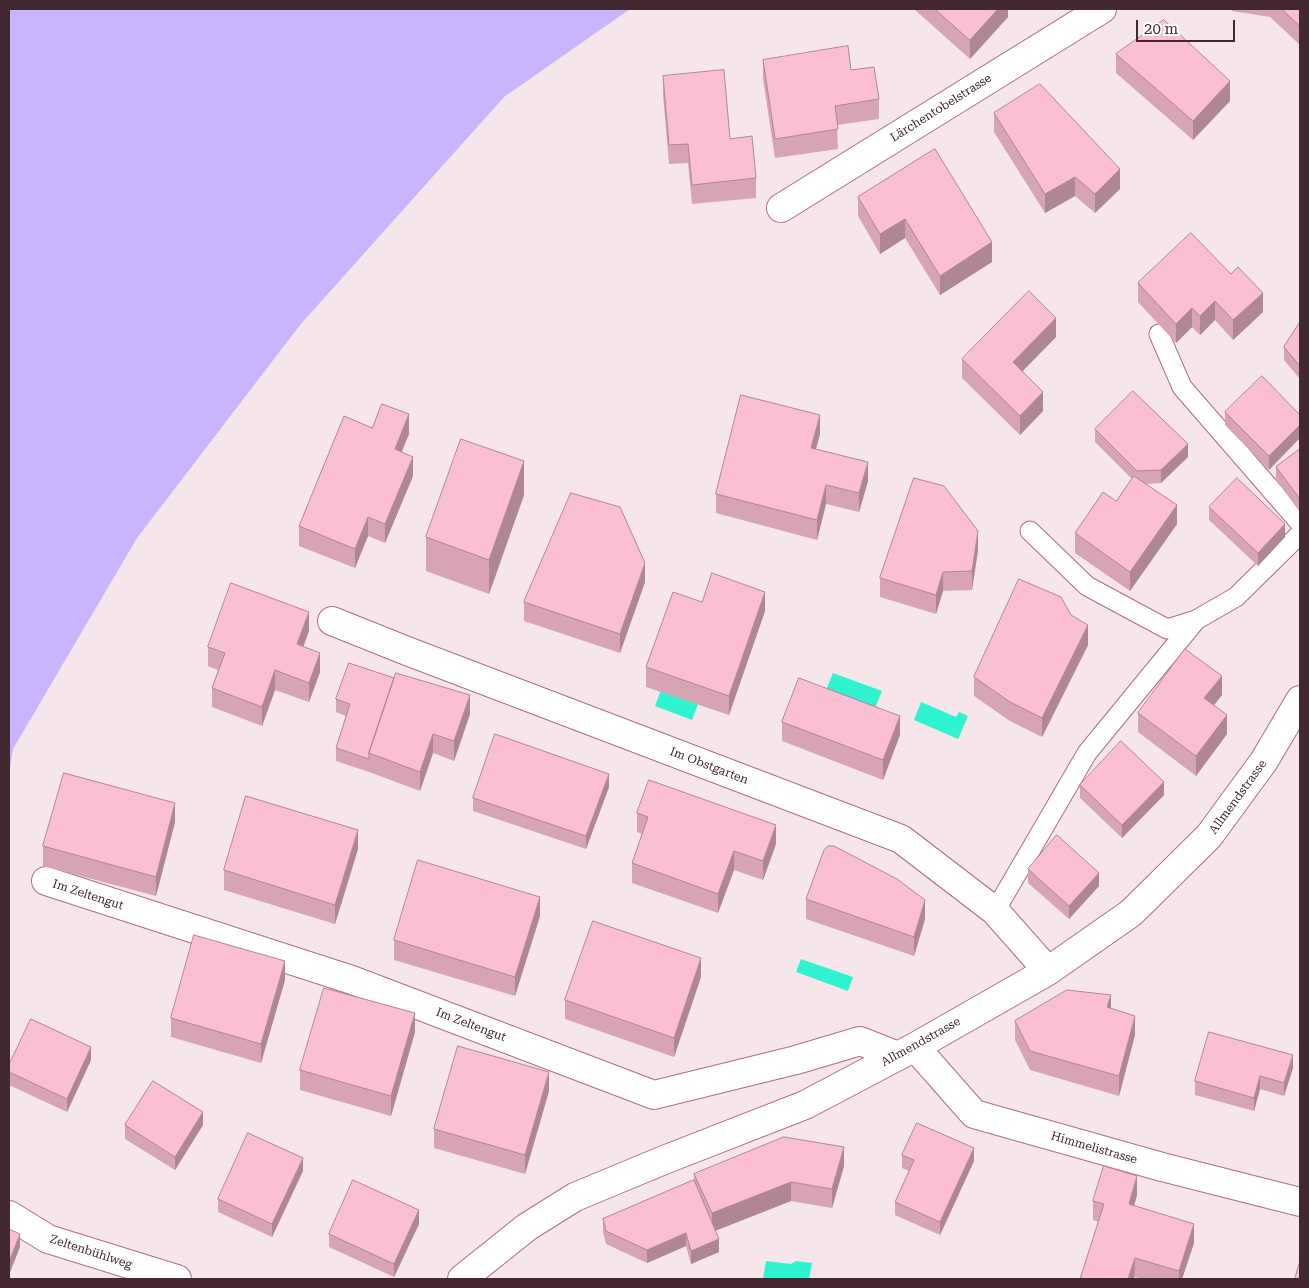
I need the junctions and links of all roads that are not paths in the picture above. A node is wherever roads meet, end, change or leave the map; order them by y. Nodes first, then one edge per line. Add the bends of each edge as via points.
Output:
1 (1102, 9) edge
2 (781, 208) dead end
3 (1159, 334) dead end
4 (1300, 523) edge
5 (1030, 531) dead end
6 (1300, 534) edge
7 (1196, 620) junction
8 (332, 621) dead end
9 (1300, 700) edge
10 (46, 881) dead end
11 (995, 911) junction
12 (1048, 971) junction
13 (906, 1051) junction
14 (1300, 1202) edge
15 (9, 1215) edge
16 (178, 1279) edge
17 (460, 1279) edge

1 - 2 street, Lärchentobelstrasse
3 - 4 lane via 1182,387
5 - 7 lane via 1087,586 1167,628
6 - 7 lane via 1236,597
7 - 11 lane via 1087,753
8 - 11 street, Im Obstgarten via 901,839
9 - 12 street, Allmendstrasse via 1264,761 1209,836 1131,913
10 - 13 street, Im Zeltengut via 352,980 654,1095 860,1041
11 - 12 street, Im Obstgarten
12 - 13 street, Allmendstrasse
13 - 14 street, Himmelistrasse via 974,1114
13 - 17 street, Allmendstrasse via 805,1105 575,1197 527,1227
15 - 16 street, Zeltenbühlweg via 48,1239

